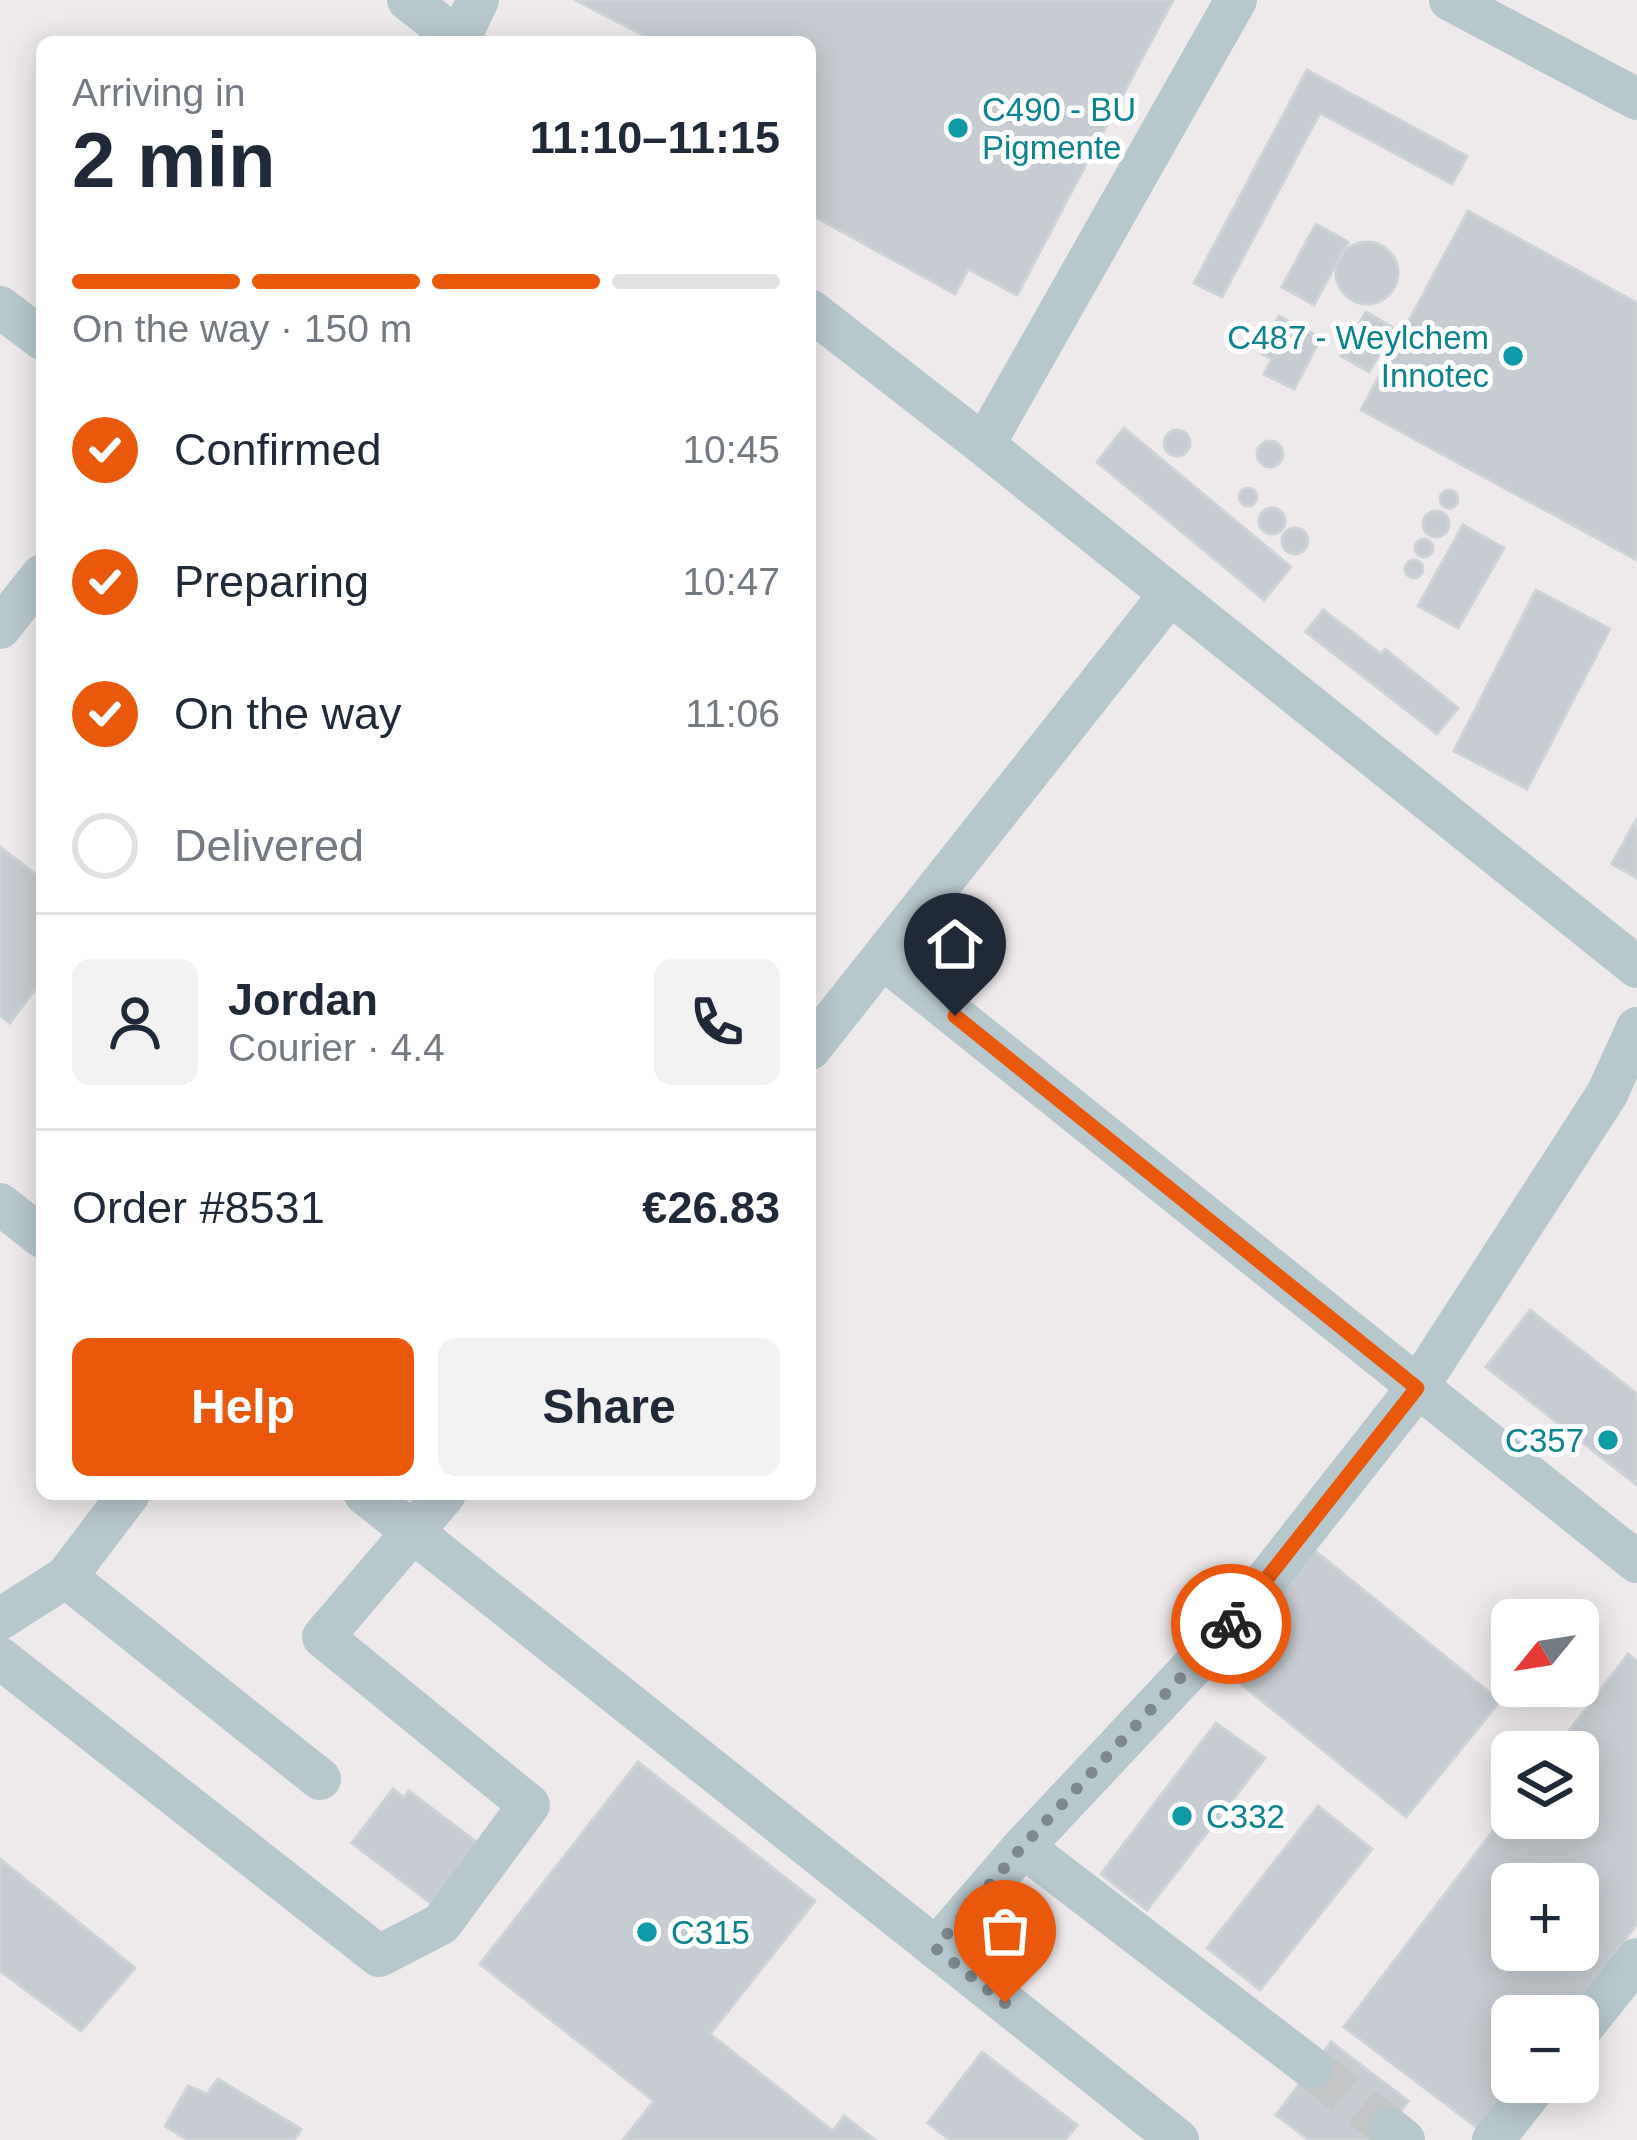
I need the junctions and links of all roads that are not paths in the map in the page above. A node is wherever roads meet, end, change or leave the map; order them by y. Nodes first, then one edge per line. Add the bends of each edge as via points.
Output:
1 (408, 0) edge
2 (478, 0) edge
3 (1236, 0) edge
4 (1450, 0) edge
5 (1513, 15) edge
6 (454, 36) edge
7 (462, 36) edge
8 (1637, 99) edge
9 (0, 307) edge
10 (816, 315) edge
11 (36, 334) edge
12 (984, 445) junction
13 (36, 582) edge
14 (1170, 594) junction
15 (0, 627) edge
16 (884, 959) junction
17 (1637, 967) edge
18 (1637, 1028) edge
19 (816, 1042) edge
20 (0, 1204) edge
21 (36, 1232) edge
22 (1417, 1388) junction
23 (124, 1500) edge
24 (373, 1500) edge
25 (440, 1500) edge
26 (413, 1532) junction
27 (1637, 1562) edge
28 (66, 1577) junction
29 (0, 1619) edge
30 (0, 1658) edge
31 (320, 1779) dead end
32 (1023, 1846) junction
33 (935, 1948) junction
34 (1637, 1959) edge
35 (1599, 2007) edge
36 (1312, 2068) tunnel mouth
37 (1522, 2103) edge
38 (1178, 2140) edge
39 (1493, 2140) edge

1 - 6 street
2 - 7 street
3 - 12 street
4 - 5 street
5 - 8 street
9 - 11 street
10 - 12 street
12 - 14 street
13 - 15 street
14 - 16 street
14 - 17 street
16 - 19 street
16 - 22 street
18 - 22 street via 1607,1094
20 - 21 street
22 - 27 street
22 - 32 street via 1226,1631
23 - 28 street
24 - 26 street
25 - 26 street
26 - 30 street via 322,1637 529,1804 441,1924 379,1956
26 - 33 street
28 - 29 street
28 - 31 street
32 - 33 street
32 - 36 street
33 - 38 street
34 - 35 street
37 - 39 street

